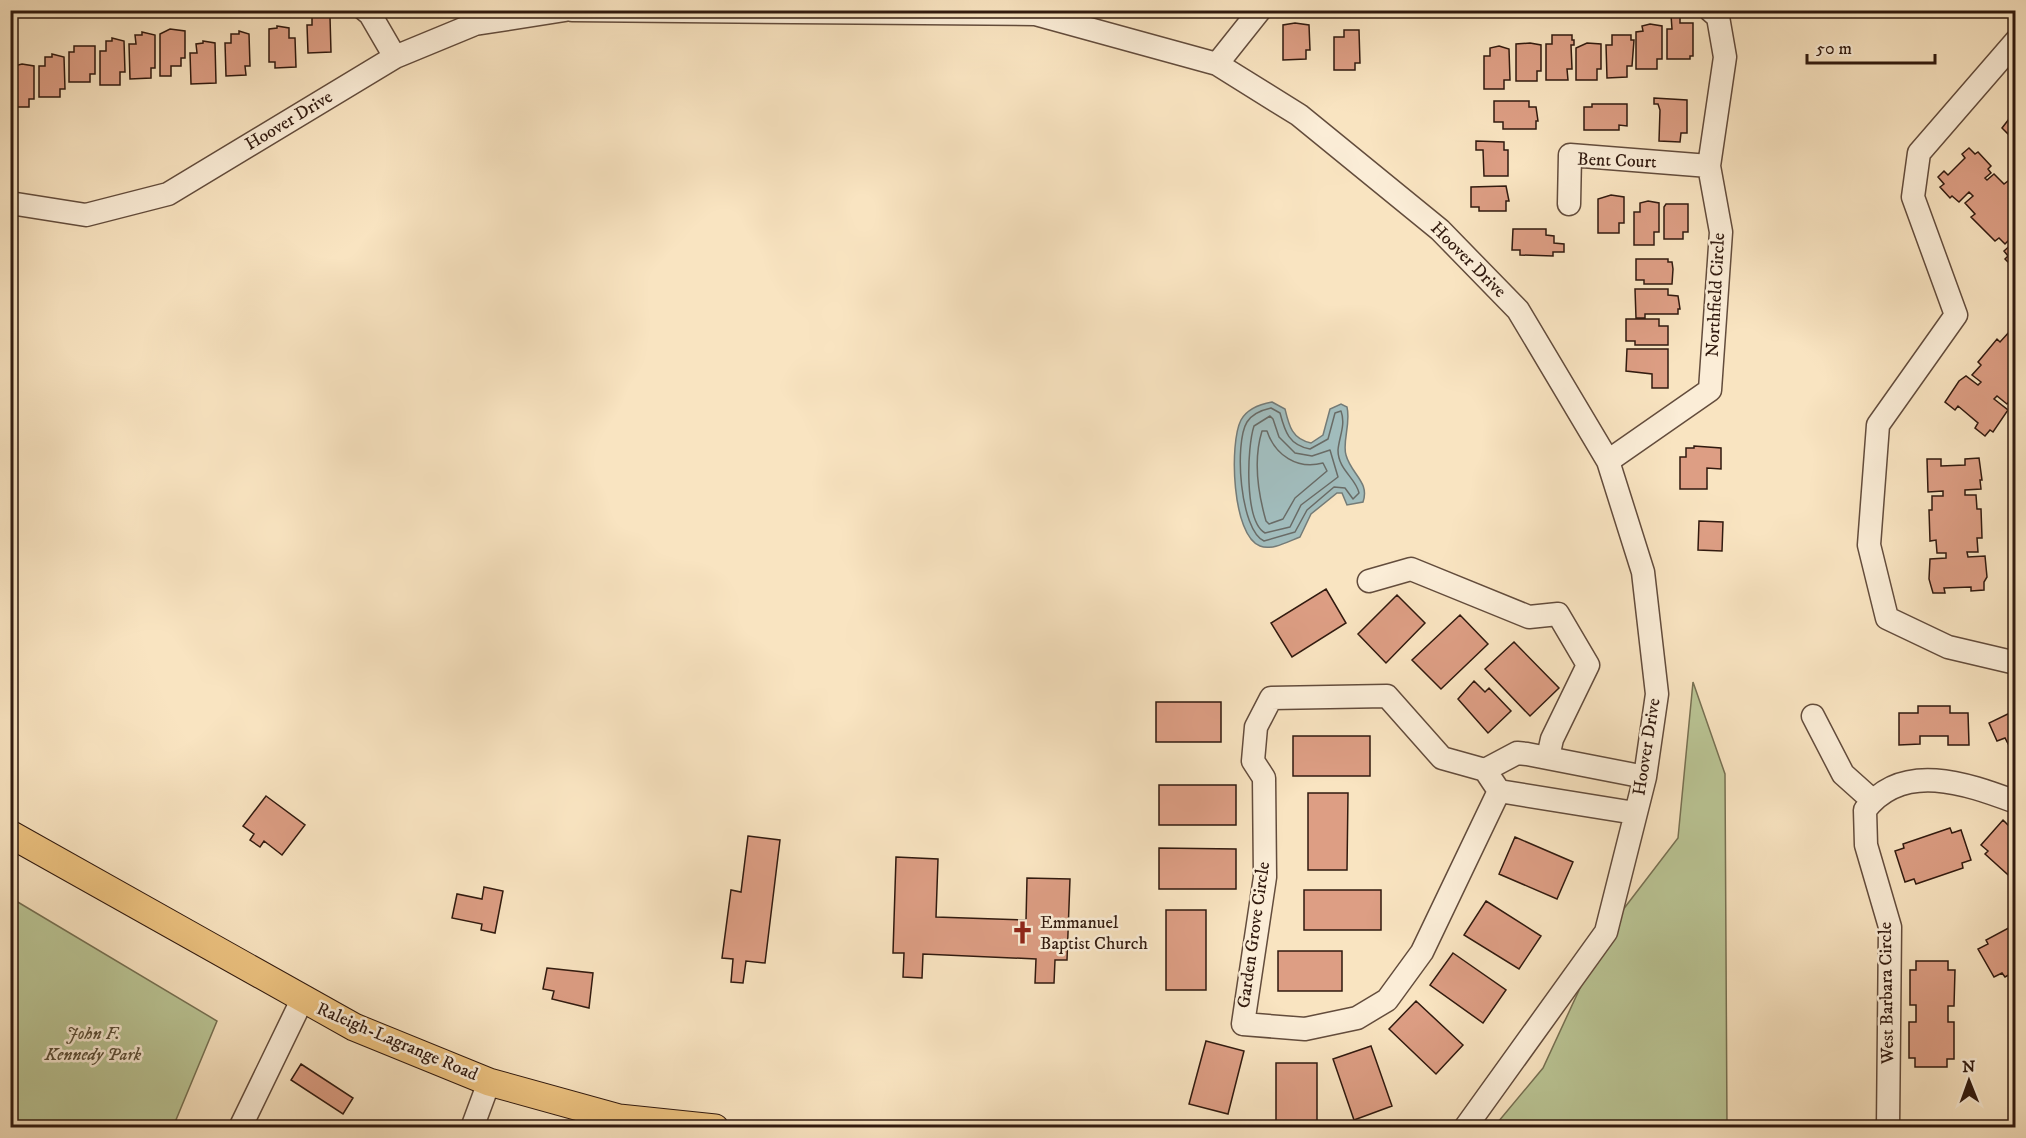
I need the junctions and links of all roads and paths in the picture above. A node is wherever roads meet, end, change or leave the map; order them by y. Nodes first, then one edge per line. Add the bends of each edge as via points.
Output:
1 (365, 10) edge
2 (565, 10) edge
3 (572, 10) edge
4 (1260, 10) edge
5 (1710, 10) edge
6 (2016, 41) edge
7 (395, 57) junction
8 (1217, 64) junction
9 (1709, 166) junction
10 (10, 203) edge
11 (1569, 204) dead end
12 (1608, 461) junction
13 (1369, 581) dead end
14 (2016, 663) edge
15 (1813, 716) dead end
16 (1548, 757) junction
17 (1485, 770) junction
18 (1645, 777) junction
19 (1499, 791) junction
20 (1872, 800) junction
21 (2016, 802) edge
22 (1635, 813) junction
23 (10, 834) edge
24 (302, 1000) junction
25 (489, 1082) junction
26 (240, 1128) edge
27 (472, 1128) edge
28 (715, 1128) edge
29 (1465, 1128) edge
30 (1888, 1128) edge

1 - 7 street
2 - 7 street, Hoover Drive via 475,24
3 - 8 street, Hoover Drive via 1035,14
4 - 8 street
5 - 9 street, Northfield Circle via 1718,17 1725,57
6 - 14 street via 1919,153 1914,197 1956,315 1878,424 1869,545 1887,618 1948,647
7 - 10 street, Hoover Drive via 168,194 86,215
8 - 12 street, Hoover Drive via 1299,115 1440,230 1518,310
9 - 11 street, Bent Court via 1570,155
9 - 12 street, Northfield Circle via 1721,231 1710,390
12 - 18 street, Hoover Drive via 1643,572 1657,694
13 - 16 street via 1411,569 1529,617 1558,614 1588,666 1552,739
15 - 20 street via 1843,774
16 - 17 street via 1516,753
16 - 18 street
17 - 19 street
17 - 19 street, Garden Grove Circle via 1442,758 1387,696 1271,698 1256,728 1253,761 1264,778 1265,877 1242,1024 1305,1029 1357,1018 1387,1000 1422,952
18 - 22 street, Hoover Drive
19 - 22 street
20 - 21 street via 1889,788 1921,779 1972,786
20 - 30 street, West Barbara Circle via 1865,810 1866,844 1890,927
22 - 29 street, Hoover Drive via 1606,932
23 - 24 main road, Raleigh-Lagrange Road
24 - 25 main road, Raleigh-Lagrange Road via 354,1028
24 - 26 street
25 - 27 street
25 - 28 main road, Raleigh-Lagrange Road via 632,1121

